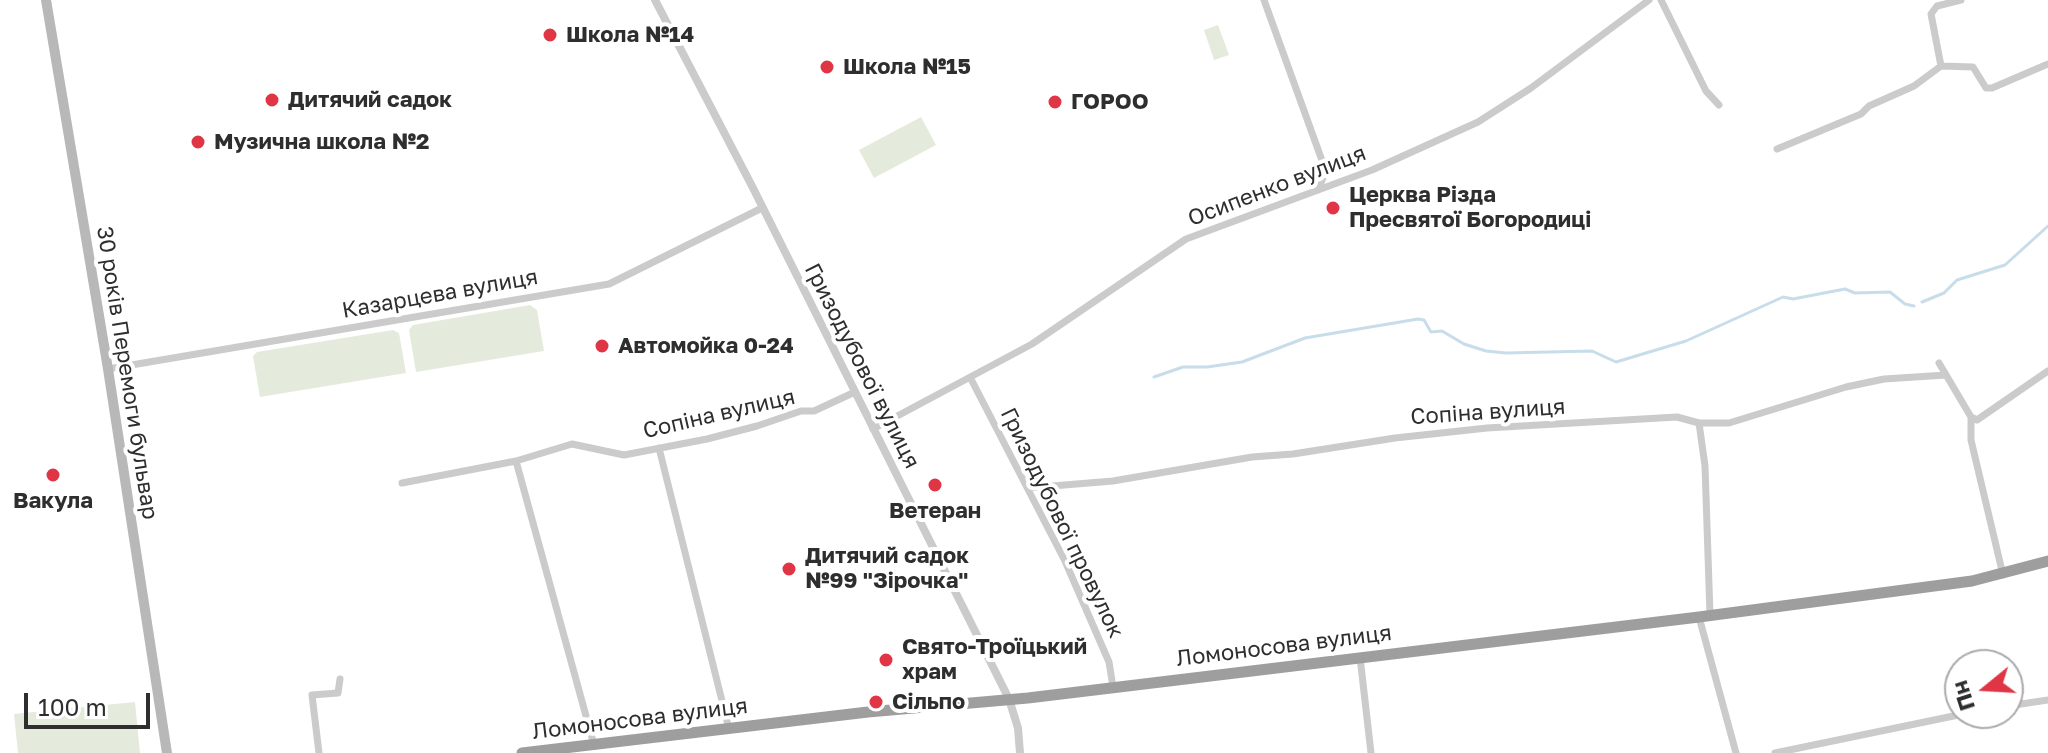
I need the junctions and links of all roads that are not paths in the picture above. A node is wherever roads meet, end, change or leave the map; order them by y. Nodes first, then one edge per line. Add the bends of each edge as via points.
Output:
1 (46, 0) edge
2 (655, 0) edge
3 (1264, 0) edge
4 (1649, 0) edge
5 (1661, 0) edge
6 (1961, 0) edge
7 (2048, 64) edge
8 (1941, 66) junction
9 (1719, 105) dead end
10 (1777, 149) dead end
11 (1318, 190) junction
12 (762, 208) junction
13 (1939, 363) dead end
14 (108, 369) junction
15 (2048, 371) edge
16 (1946, 375) junction
17 (971, 379) junction
18 (855, 392) junction
19 (1971, 417) junction
20 (1699, 423) junction
21 (873, 429) junction
22 (659, 448) junction
23 (516, 461) junction
24 (402, 483) dead end
25 (1028, 488) junction
26 (2048, 561) edge
27 (2003, 575) junction
28 (1704, 616) junction
29 (1360, 657) junction
30 (340, 679) dead end
31 (1113, 687) junction
32 (1009, 699) junction
33 (2048, 700) edge
34 (2024, 704) edge
35 (1944, 718) edge
36 (729, 729) junction
37 (594, 745) junction
38 (167, 753) edge
39 (319, 753) edge
40 (522, 753) edge
41 (1020, 753) edge
42 (1371, 753) edge
43 (1736, 753) edge
44 (1775, 753) edge

1 - 14 main road, 30 років Перемоги бульвар
2 - 12 street, Гризодубової вулиця
3 - 11 street via 1324,166
4 - 11 street, Осипенко вулиця via 1478,122
5 - 9 street via 1706,91
6 - 8 street via 1937,6 1931,14
7 - 8 street via 1992,88 1986,88 1973,67
8 - 10 street via 1861,114
11 - 17 street, Осипенко вулиця via 1186,239
12 - 14 street, Казарцева вулиця via 609,284
12 - 18 street, Гризодубової вулиця
13 - 16 street
14 - 38 main road, 30 років Перемоги бульвар
15 - 19 street via 1977,420
16 - 19 street
16 - 20 street, Сопіна вулиця via 1884,379 1729,423
17 - 21 street, Осипенко вулиця
17 - 25 street, Гризодубової провулок
18 - 21 street, Гризодубової вулиця
18 - 22 street, Сопіна вулиця via 814,411
19 - 27 street via 1971,440
20 - 25 street, Сопіна вулиця via 1677,417 1487,428 1252,457 1113,481
20 - 28 street via 1705,466
21 - 32 street, Гризодубової вулиця
22 - 23 street, Сопіна вулиця via 624,455 572,444
22 - 36 street
23 - 24 street, Сопіна вулиця
23 - 37 street
25 - 31 street, Гризодубової провулок via 1109,662
26 - 27 highway, Ломоносова вулиця
27 - 28 highway, Ломоносова вулиця
28 - 29 highway, Ломоносова вулиця
28 - 43 street
29 - 31 highway, Ломоносова вулиця
29 - 42 street
30 - 39 street via 338,693 312,695
31 - 32 highway, Ломоносова вулиця
32 - 36 highway, Ломоносова вулиця
32 - 41 street, Гризодубової вулиця
33 - 34 street
35 - 44 street
36 - 37 highway, Ломоносова вулиця
37 - 40 highway, Ломоносова вулиця

